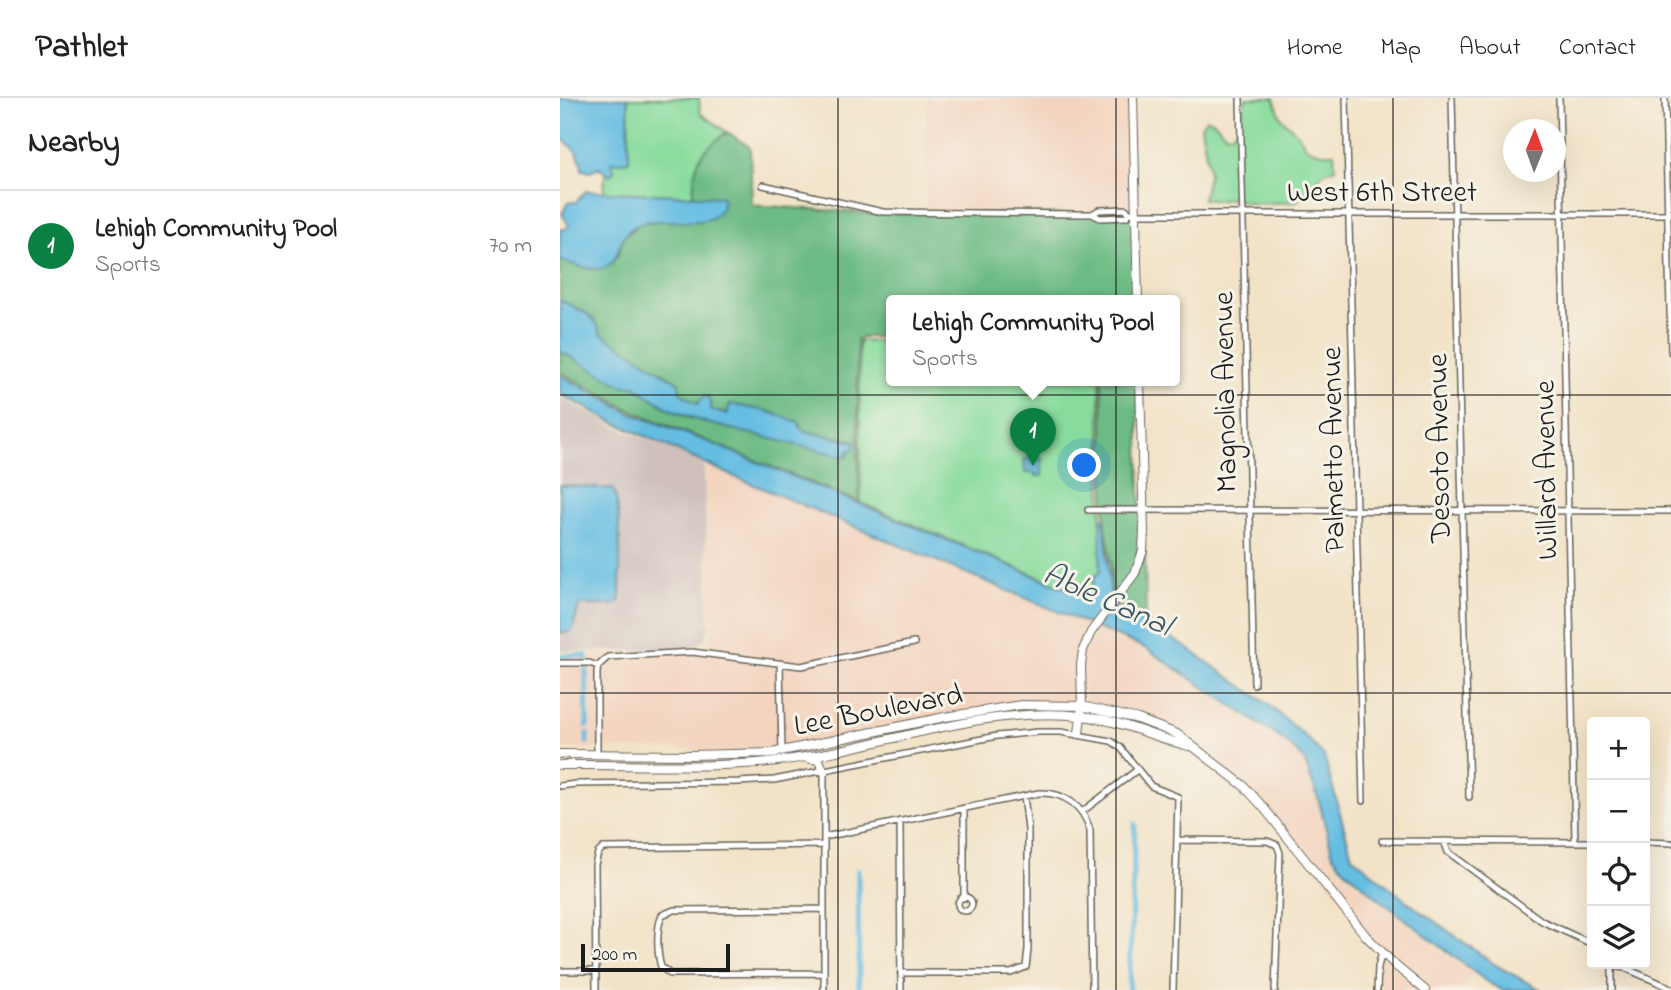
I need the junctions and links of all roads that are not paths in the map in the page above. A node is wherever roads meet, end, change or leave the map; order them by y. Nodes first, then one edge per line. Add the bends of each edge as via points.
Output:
1 (1133, 98) edge
2 (1240, 98) edge
3 (1346, 98) edge
4 (1452, 98) edge
5 (1559, 98) edge
6 (1665, 98) edge
7 (763, 185) dead end
8 (1133, 213) junction
9 (1242, 214) junction
10 (1349, 214) junction
11 (1455, 214) junction
12 (1561, 214) junction
13 (1669, 214) edge
14 (1138, 295) edge
15 (1671, 352) edge
16 (1140, 386) edge
17 (1088, 510) dead end
18 (1144, 510) junction
19 (1250, 510) junction
20 (1356, 510) junction
21 (1462, 510) junction
22 (1568, 510) junction
23 (1671, 511) edge
24 (914, 643) dead end
25 (560, 663) edge
26 (780, 663) junction
27 (598, 666) junction
28 (1254, 684) dead end
29 (1082, 706) junction
30 (1081, 716) junction
31 (900, 726) junction
32 (1079, 734) junction
33 (855, 746) junction
34 (1195, 748) junction
35 (832, 751) junction
36 (560, 754) edge
37 (597, 755) junction
38 (685, 755) junction
39 (783, 756) junction
40 (801, 757) junction
41 (648, 764) junction
42 (560, 765) edge
43 (1137, 770) junction
44 (824, 772) junction
45 (560, 786) edge
46 (1024, 796) junction
47 (1469, 797) dead end
48 (1363, 801) dead end
49 (964, 808) junction
50 (1083, 811) junction
51 (900, 821) junction
52 (824, 836) junction
53 (1178, 840) junction
54 (1382, 841) dead end
55 (1444, 841) junction
56 (1576, 842) junction
57 (1587, 842) edge
58 (1650, 842) edge
59 (1671, 842) edge
60 (824, 845) junction
61 (964, 898) dead end
62 (824, 909) junction
63 (1587, 942) edge
64 (1382, 953) junction
65 (1612, 969) edge
66 (1627, 969) edge
67 (560, 971) edge
68 (596, 971) junction
69 (824, 973) junction
70 (901, 973) junction
71 (1671, 988) edge
72 (596, 990) edge
73 (824, 990) edge
74 (901, 990) edge
75 (1092, 990) edge
76 (1173, 990) edge
77 (1275, 990) edge
78 (1377, 990) edge
79 (1425, 990) edge
80 (1612, 990) edge

1 - 8 main road
2 - 9 street, Magnolia Avenue
3 - 10 street, Palmetto Avenue
4 - 11 street, Desoto Avenue
5 - 12 street, Willard Avenue
6 - 13 street
7 - 8 street, West 6th Street via 883,212 1092,214 1100,218
8 - 9 street, West 6th Street
8 - 14 main road
9 - 10 street, West 6th Street
9 - 19 street, Magnolia Avenue
10 - 11 street, West 6th Street
10 - 20 street, Palmetto Avenue
11 - 12 street, West 6th Street
11 - 21 street, Desoto Avenue
12 - 13 street, West 6th Street
12 - 22 street, Willard Avenue
13 - 15 street
16 - 18 main road
17 - 18 street
18 - 19 street
18 - 29 main road via 1140,561 1091,632 1082,657
19 - 20 street
19 - 28 street, Magnolia Avenue
20 - 21 street
20 - 48 street, Palmetto Avenue
21 - 22 street
21 - 47 street, Desoto Avenue
22 - 23 street
22 - 56 street, Willard Avenue
24 - 26 street via 808,666
25 - 27 street
26 - 27 street via 692,653 616,655
26 - 39 street
27 - 37 street
29 - 30 main road
29 - 31 main road, Lee Boulevard via 1021,705
29 - 34 main road, Lee Boulevard via 1153,724
30 - 32 main road
30 - 33 main road, Lee Boulevard via 1022,715
30 - 34 main road, Lee Boulevard
31 - 33 main road via 899,732
31 - 39 main road, Lee Boulevard
32 - 43 street via 1116,743
32 - 44 street via 1007,734
33 - 35 main road, Lee Boulevard
34 - 64 main road, Lee Boulevard via 1264,808
35 - 40 main road, Lee Boulevard
35 - 44 main road
36 - 37 main road, Lee Boulevard
37 - 38 main road, Lee Boulevard
38 - 39 main road, Lee Boulevard
38 - 41 main road
39 - 40 main road, Lee Boulevard
39 - 41 main road, Lee Boulevard via 715,764
40 - 44 main road via 817,759
41 - 42 main road, Lee Boulevard
43 - 50 street
43 - 53 street via 1156,789 1178,797
44 - 45 street via 760,781
44 - 52 street
46 - 49 street
46 - 50 street via 1054,794
46 - 70 street via 1028,829 1026,967 1012,972
49 - 51 street
49 - 61 street
50 - 75 street via 1091,837
51 - 52 street
51 - 70 street
52 - 60 street
53 - 76 street
53 - 77 street via 1277,845
54 - 55 street
55 - 56 street
55 - 63 street via 1448,852 1534,915
56 - 57 street
58 - 59 street
60 - 62 street
60 - 68 street via 603,848 595,859
62 - 69 street
62 - 69 street via 668,911 659,922 659,937 661,967 670,974
64 - 78 street
64 - 79 main road, Lee Boulevard
65 - 80 street
66 - 71 street
67 - 68 street
68 - 72 street
69 - 73 street
70 - 74 street

